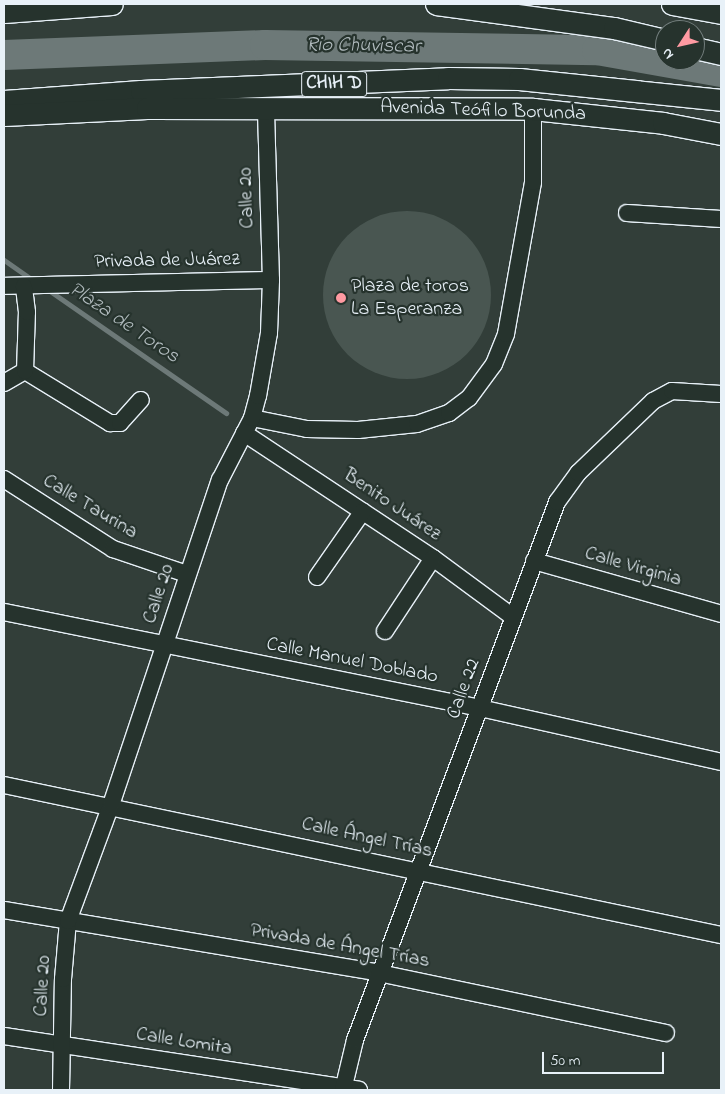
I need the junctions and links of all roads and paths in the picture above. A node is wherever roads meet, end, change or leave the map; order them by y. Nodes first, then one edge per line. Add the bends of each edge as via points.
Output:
1 (112, 4) edge
2 (436, 4) edge
3 (682, 4) edge
4 (4, 12) edge
5 (721, 13) edge
6 (655, 38) edge
7 (705, 50) edge
8 (721, 54) edge
9 (363, 83) junction
10 (4, 100) edge
11 (721, 100) edge
12 (266, 108) junction
13 (533, 109) junction
14 (4, 115) edge
15 (721, 120) edge
16 (721, 134) edge
17 (627, 213) dead end
18 (721, 219) edge
19 (270, 280) junction
20 (4, 286) edge
21 (24, 286) junction
22 (25, 371) junction
23 (4, 383) edge
24 (721, 394) edge
25 (141, 400) dead end
26 (252, 418) junction
27 (244, 433) junction
28 (4, 479) edge
29 (363, 511) junction
30 (433, 558) junction
31 (534, 561) junction
32 (187, 574) junction
33 (317, 577) dead end
34 (4, 612) edge
35 (721, 614) edge
36 (513, 617) junction
37 (385, 631) dead end
38 (164, 645) junction
39 (480, 708) junction
40 (721, 762) edge
41 (4, 785) edge
42 (110, 805) junction
43 (419, 871) junction
44 (4, 910) edge
45 (68, 921) junction
46 (721, 935) edge
47 (380, 973) junction
48 (666, 1033) dead end
49 (4, 1036) edge
50 (62, 1044) junction
51 (348, 1089) edge
52 (61, 1090) edge

1 - 4 main road
2 - 6 main road via 614,28
3 - 5 main road
7 - 8 main road
9 - 10 main road, Avenida Teófilo Borunda / CHIH D via 141,90
9 - 11 main road, Avenida Teófilo Borunda / CHIH D via 448,78 520,80
9 - 15 main road via 398,92 604,103
12 - 13 main road, Avenida Teófilo Borunda
12 - 14 main road, Avenida Teófilo Borunda via 137,108
12 - 19 street, Calle 20
13 - 16 main road, Avenida Teófilo Borunda via 664,123
13 - 26 street via 533,182 506,334 494,364 469,398 449,413 416,424 368,429 307,429
17 - 18 street
19 - 21 street, Privada de Juárez
19 - 26 street, Calle 20 via 269,333
20 - 21 street, Privada de Juárez
21 - 22 street via 27,312
22 - 23 street
22 - 25 street via 110,423 120,423
24 - 31 street, Calle 22 via 672,391 653,401 578,474 557,502
26 - 27 street, Calle 20
27 - 29 street, Benito Juárez
27 - 32 street, Calle 20 via 220,480
28 - 32 street, Calle Taurina via 113,549
29 - 30 street, Benito Juárez
29 - 33 street
30 - 36 street, Benito Juárez
30 - 37 street
31 - 35 street, Calle Virginia
31 - 36 street, Calle 22
32 - 38 street, Calle 20
34 - 38 street, Calle Manuel Doblado
36 - 39 street, Calle 22
38 - 39 street, Calle Manuel Doblado
38 - 42 street, Calle 20
39 - 40 street, Calle Manuel Doblado
39 - 43 street, Calle 22
41 - 42 street, Calle Ángel Trías
42 - 43 street, Calle Ángel Trías
42 - 45 street, Calle 20
43 - 46 street, Calle Ángel Trías
43 - 47 street, Calle 22
44 - 45 street, Privada de Ángel Trías
45 - 47 street, Privada de Ángel Trías
45 - 50 street, Calle 20
47 - 48 street, Privada de Ángel Trías
47 - 51 street, Calle 22 via 355,1040
49 - 50 street, Calle Lomita
50 - 51 street, Calle Lomita
50 - 52 street, Calle 20

